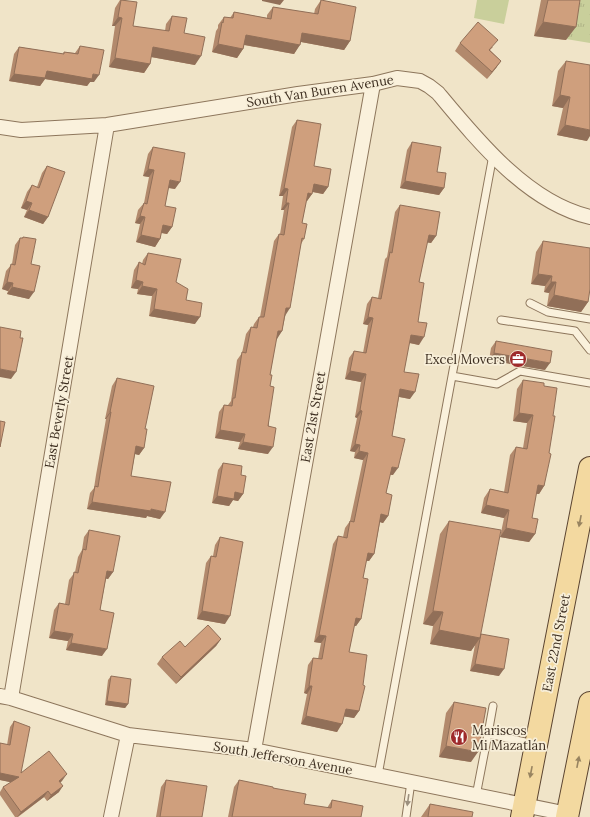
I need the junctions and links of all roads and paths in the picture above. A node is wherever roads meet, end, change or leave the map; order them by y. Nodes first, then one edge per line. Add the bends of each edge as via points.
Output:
1 (373, 84) junction
2 (107, 125) junction
3 (0, 127) edge
4 (493, 154) junction
5 (590, 217) edge
6 (530, 303) dead end
7 (590, 319) edge
8 (500, 320) dead end
9 (590, 350) edge
10 (452, 376) junction
11 (590, 383) edge
12 (590, 468) edge
13 (5, 697) edge
14 (590, 704) edge
15 (493, 706) dead end
16 (488, 734) junction
17 (128, 735) junction
18 (536, 744) junction
19 (254, 750) junction
20 (378, 775) junction
21 (411, 782) junction
22 (476, 796) junction
23 (523, 811) edge
24 (568, 816) edge
25 (111, 817) edge
26 (406, 817) edge

1 - 2 street, South Van Buren Avenue
1 - 4 street, South Van Buren Avenue via 397,78 420,81 429,86
1 - 19 street, East 21st Street
2 - 3 street, South Van Buren Avenue via 21,130
2 - 13 street, East Beverly Street
4 - 5 street, South Van Buren Avenue via 537,193 569,211
4 - 10 lane
6 - 7 lane via 548,312
8 - 9 lane via 575,331
10 - 11 lane via 497,384 520,371
10 - 20 lane
12 -> 18 main road, East 22nd Street
13 - 17 street, South Jefferson Avenue
24 -> 14 main road
15 - 16 lane
16 - 18 lane
16 - 22 lane
17 - 19 street, South Jefferson Avenue
17 - 25 street
18 -> 23 main road, East 22nd Street
19 - 20 street, South Jefferson Avenue
20 - 21 street, South Jefferson Avenue
21 - 22 street, South Jefferson Avenue
21 -> 26 lane
22 - 23 street, South Jefferson Avenue
23 - 24 street, South Jefferson Avenue

